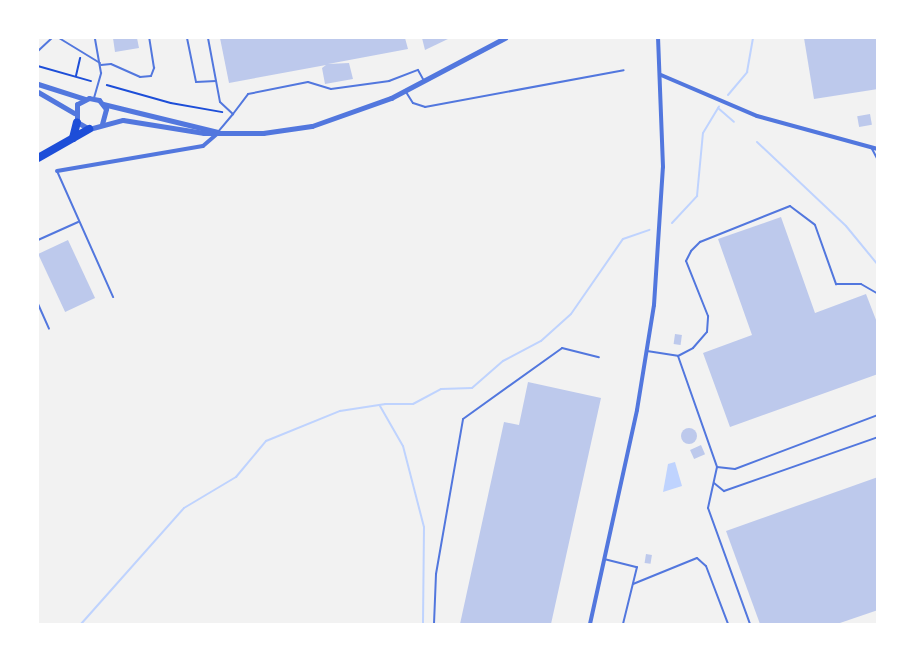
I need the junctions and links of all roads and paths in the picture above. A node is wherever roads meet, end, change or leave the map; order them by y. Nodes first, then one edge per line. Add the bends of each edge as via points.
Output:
1 (52, 38) edge
2 (59, 38) edge
3 (95, 38) edge
4 (149, 38) edge
5 (187, 38) edge
6 (208, 38) edge
7 (505, 38) edge
8 (658, 38) edge
9 (38, 51) edge
10 (75, 55) dead end
11 (101, 64) junction
12 (38, 66) edge
13 (624, 70) dead end
14 (661, 75) junction
15 (76, 77) junction
16 (216, 81) junction
17 (424, 81) junction
18 (95, 82) dead end
19 (38, 84) edge
20 (107, 86) dead end
21 (405, 91) junction
22 (38, 92) edge
23 (94, 98) junction
24 (85, 99) junction
25 (103, 104) junction
26 (226, 110) junction
27 (74, 113) junction
28 (233, 114) junction
29 (77, 122) junction
30 (102, 124) junction
31 (89, 129) junction
32 (218, 132) junction
33 (73, 138) junction
34 (871, 147) junction
35 (878, 149) edge
36 (38, 158) edge
37 (878, 160) edge
38 (57, 171) joint
39 (78, 222) junction
40 (38, 240) edge
41 (878, 294) edge
42 (114, 297) dead end
43 (38, 304) edge
44 (50, 329) dead end
45 (647, 351) junction
46 (678, 356) junction
47 (599, 357) dead end
48 (878, 415) edge
49 (878, 437) edge
50 (717, 466) junction
51 (714, 483) junction
52 (604, 559) junction
53 (633, 584) junction
54 (434, 624) edge
55 (590, 624) edge
56 (623, 624) edge
57 (728, 624) edge
58 (750, 624) edge

1 - 9 lane
2 - 11 lane
3 - 11 lane
4 - 11 lane via 154,68 151,76
5 - 16 lane via 196,82
6 - 16 lane
7 - 17 street
8 - 14 street
10 - 15 path via 81,58
11 - 23 lane
12 - 15 path
13 - 21 lane via 425,107 413,103
14 - 34 street via 757,116
14 - 45 street via 663,184
15 - 18 path
16 - 26 lane via 220,102
17 - 21 street
17 - 28 lane via 418,70 389,81 327,89 308,82 248,94
19 - 24 street
20 - 26 path via 171,103
21 - 32 street via 353,114 312,126 263,133
22 - 27 street
23 - 24 street
23 - 25 street
24 - 27 street
25 - 30 street via 106,114
25 - 32 street
26 - 28 lane
27 - 29 street
28 - 32 lane
29 - 31 street
29 - 33 highway
30 - 31 street
30 - 32 street via 131,120
31 - 33 highway
32 - 38 street via 202,146
33 - 36 highway
34 - 35 street
34 - 37 lane
38 - 39 lane
39 - 40 lane
39 - 42 lane
41 - 46 lane via 861,284 836,284 815,225 790,206 708,239 691,251 686,261 708,316 707,332 693,348
43 - 44 lane
45 - 46 lane
45 - 52 street
46 - 50 lane
47 - 54 lane via 562,348 463,419 436,574
48 - 50 lane via 735,469
49 - 51 lane via 724,491
50 - 51 lane
51 - 58 lane via 708,508
52 - 53 lane via 637,567
52 - 55 street
53 - 56 lane
53 - 57 lane via 697,558 706,566

